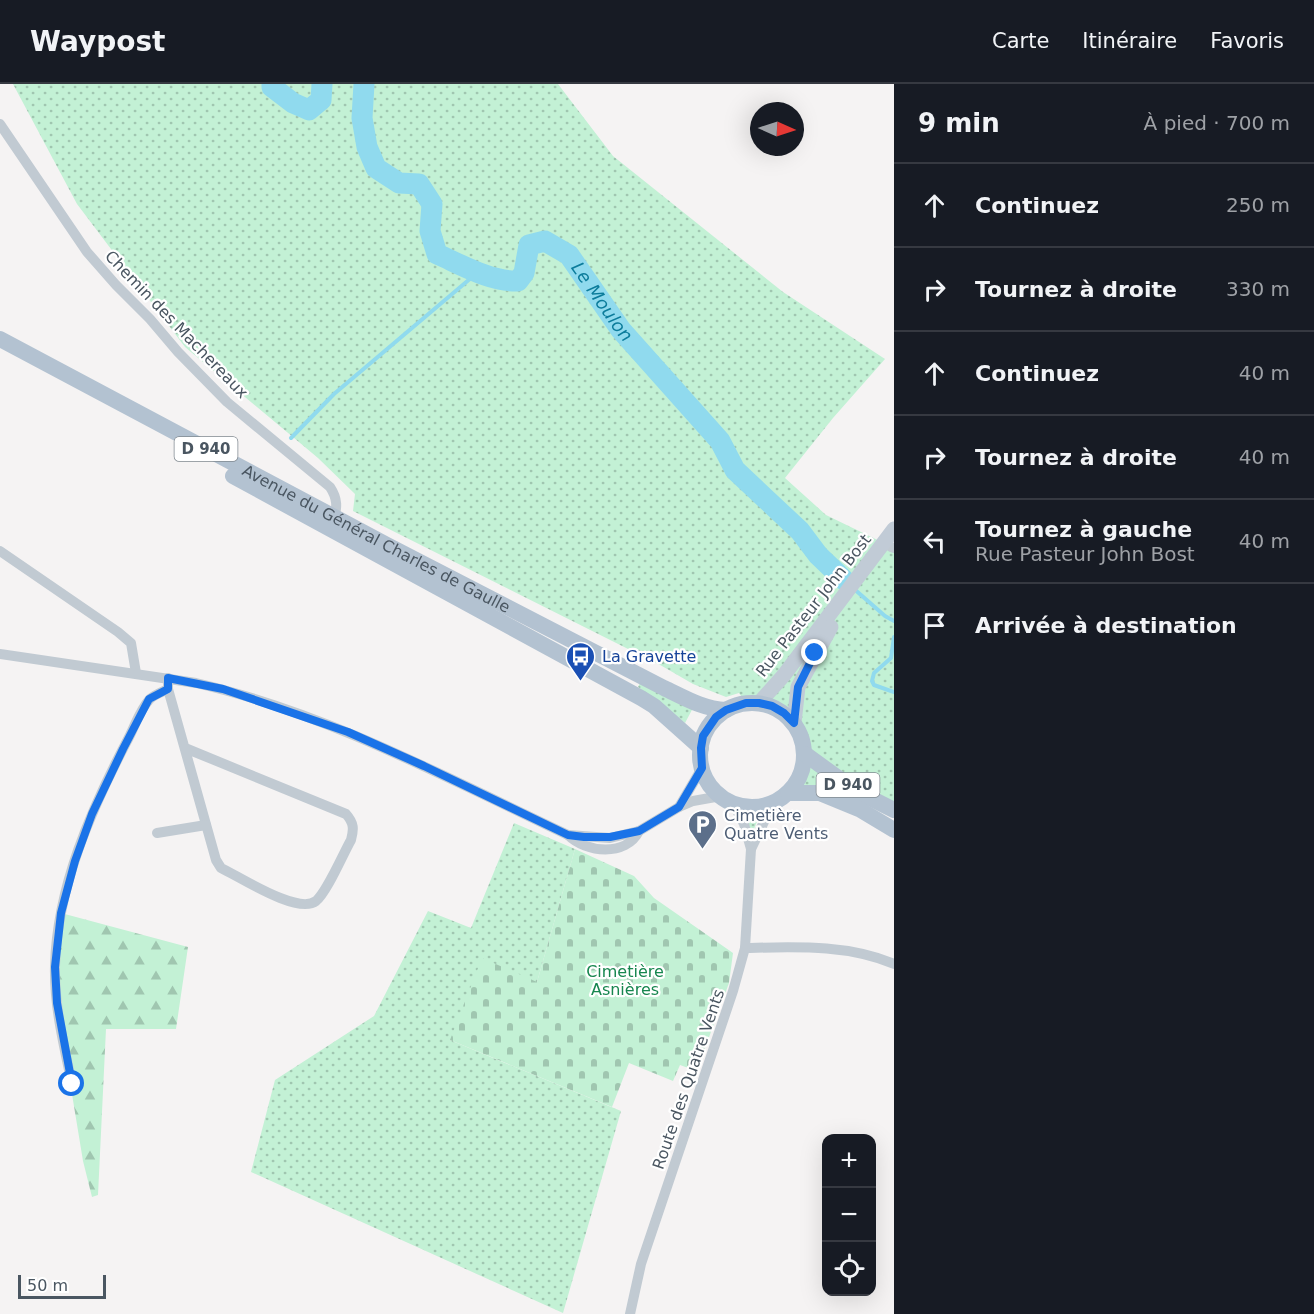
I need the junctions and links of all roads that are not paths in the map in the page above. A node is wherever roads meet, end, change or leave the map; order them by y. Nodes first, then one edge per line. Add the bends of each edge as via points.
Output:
1 (0, 123) edge
2 (0, 339) edge
3 (0, 351) edge
4 (333, 523) junction
5 (894, 529) edge
6 (893, 546) edge
7 (0, 551) edge
8 (863, 575) junction
9 (839, 607) junction
10 (0, 654) edge
11 (136, 673) junction
12 (168, 683) junction
13 (759, 703) junction
14 (726, 710) junction
15 (794, 723) junction
16 (185, 748) junction
17 (701, 748) junction
18 (804, 753) junction
19 (702, 768) junction
20 (788, 793) junction
21 (727, 800) junction
22 (773, 803) junction
23 (679, 807) junction
24 (894, 810) edge
25 (206, 825) junction
26 (894, 830) edge
27 (639, 831) junction
28 (157, 833) dead end
29 (568, 835) junction
30 (751, 849) junction
31 (745, 948) junction
32 (894, 964) edge
33 (72, 1084) dead end
34 (630, 1314) edge

1 - 4 street, Chemin des Machereaux via 102,270 227,402 330,487 337,504
2 - 4 main road, Avenue du Général Charles de Gaulle / D 940
3 - 4 main road, Avenue du Général Charles de Gaulle / D 940
4 - 14 main road, Avenue du Général Charles de Gaulle / D 940 via 699,705
4 - 17 main road, Avenue du Général Charles de Gaulle / D 940 via 641,698
5 - 8 main road, Rue Pasteur John Bost
6 - 8 main road, Rue Pasteur John Bost
7 - 11 street via 131,643
8 - 9 main road, Rue Pasteur John Bost
9 - 13 main road, Rue Pasteur John Bost
9 - 15 main road, Rue Pasteur John Bost via 798,687
10 - 11 street
11 - 12 street
12 - 16 street
12 - 29 street via 223,689 348,732
12 - 33 street via 149,699 92,814 61,913 55,967 57,1003
13 - 14 main road, Avenue du Général Charles de Gaulle
13 - 15 main road via 772,706
14 - 17 main road via 709,726
15 - 18 main road via 802,737
16 - 25 street
16 - 25 street via 346,814 354,831 323,892 315,902 306,905 285,900 221,868
17 - 19 main road
18 - 20 main road via 800,775
18 - 24 main road, D 940 via 856,791
19 - 21 main road via 706,778
19 - 23 street
20 - 22 main road
20 - 26 main road, D 940 via 820,793 859,809
21 - 22 main road via 746,807
21 - 23 street via 693,801
21 - 30 street via 744,824
22 - 30 street
23 - 27 street
25 - 28 street
27 - 29 street via 610,837
27 - 29 street via 613,845 615,852 586,847
30 - 31 street, Route des Quatre Vents
31 - 32 street via 814,946 878,957
31 - 34 street, Route des Quatre Vents via 641,1264

